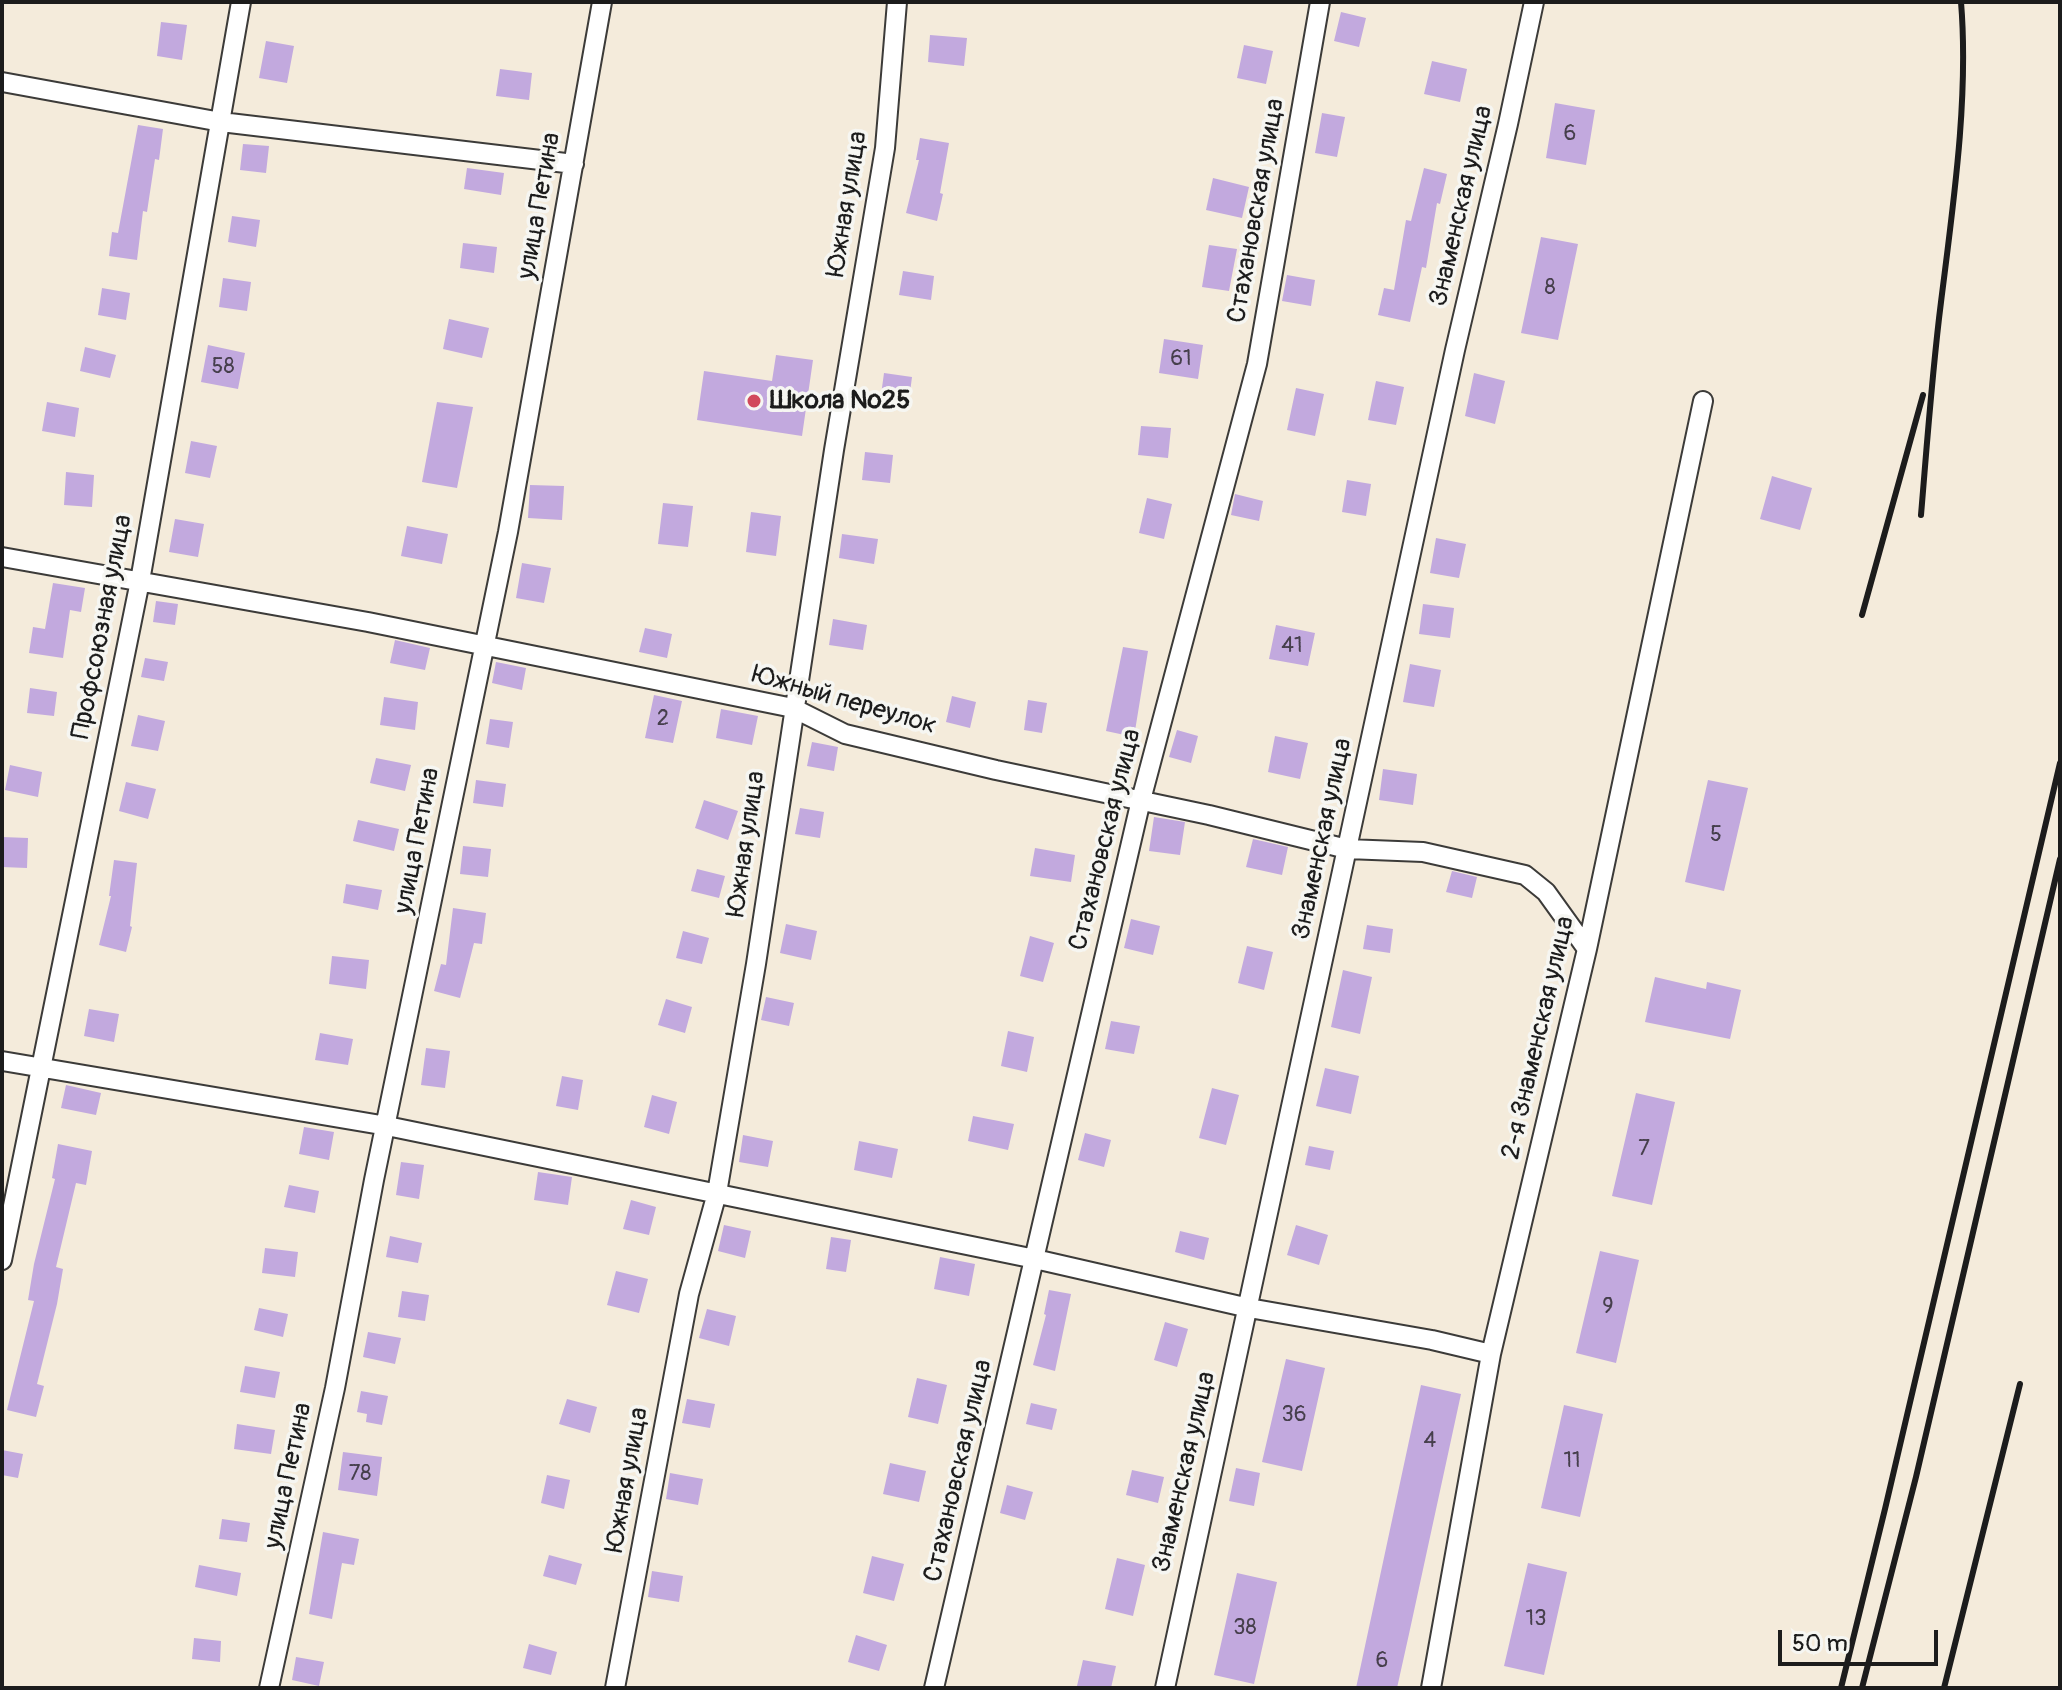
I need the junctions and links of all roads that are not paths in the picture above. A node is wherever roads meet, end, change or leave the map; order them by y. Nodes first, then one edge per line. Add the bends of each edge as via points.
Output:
1 (241, 2) edge
2 (602, 2) edge
3 (897, 2) edge
4 (1320, 2) edge
5 (1534, 2) edge
6 (2, 82) edge
7 (221, 122) junction
8 (574, 164) junction
9 (1703, 401) dead end
10 (2, 557) edge
11 (140, 581) junction
12 (484, 646) junction
13 (793, 708) junction
14 (1141, 800) junction
15 (1347, 849) junction
16 (1587, 949) junction
17 (2, 1061) edge
18 (40, 1068) junction
19 (387, 1126) junction
20 (717, 1193) junction
21 (1035, 1259) junction
22 (2, 1260) edge
23 (1249, 1308) junction
24 (1491, 1354) junction
25 (269, 1688) edge
26 (615, 1688) edge
27 (934, 1688) edge
28 (1165, 1688) edge
29 (1431, 1688) edge

1 - 7 street, Профсоюзная улица
2 - 8 street, улица Петина
3 - 13 street, Южная улица via 885,148
4 - 14 street, Стахановская улица via 1257,364
5 - 15 street, Знаменская улица
6 - 7 street
7 - 8 street
7 - 11 street, Профсоюзная улица
8 - 12 street, улица Петина
9 - 16 street, 2-я Знаменская улица
10 - 11 street, Южный переулок
11 - 12 street, Южный переулок
11 - 18 street, Профсоюзная улица
12 - 13 street, Южный переулок
12 - 19 street, улица Петина
13 - 14 street, Южный переулок via 845,734
13 - 20 street, Южная улица
14 - 15 street, Южный переулок
14 - 21 street, Стахановская улица
15 - 16 street, Южный переулок via 1423,852 1525,875 1546,892
15 - 23 street, Знаменская улица
16 - 24 street, 2-я Знаменская улица
17 - 18 street
18 - 19 street
18 - 22 street, Профсоюзная улица
19 - 20 street
19 - 25 street, улица Петина
20 - 21 street
20 - 26 street, Южная улица via 689,1294
21 - 23 street
21 - 27 street, Стахановская улица
23 - 24 street
23 - 28 street, Знаменская улица
24 - 29 street, 2-я Знаменская улица

